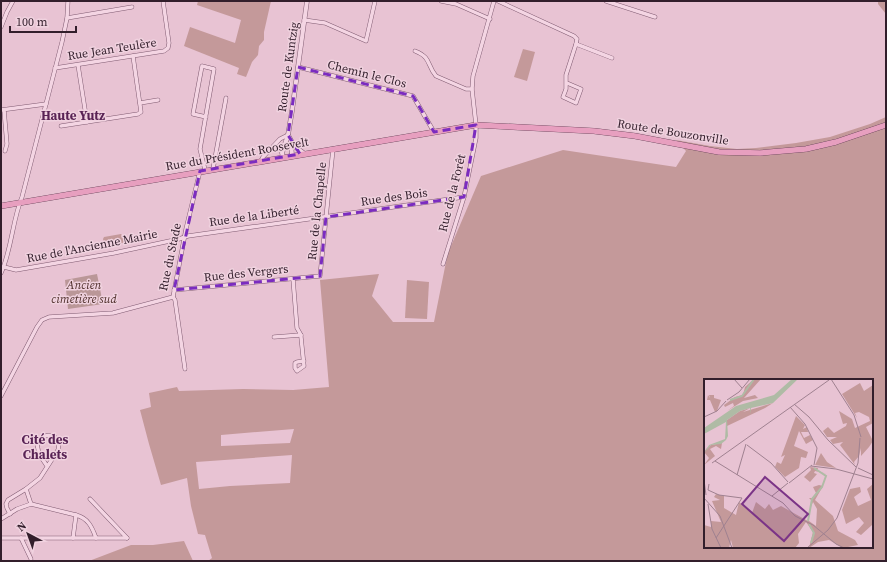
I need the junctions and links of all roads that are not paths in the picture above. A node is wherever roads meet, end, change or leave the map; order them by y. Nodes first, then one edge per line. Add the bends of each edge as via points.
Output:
1 (13, 1) edge
2 (68, 1) edge
3 (162, 1) edge
4 (307, 1) edge
5 (375, 1) edge
6 (441, 1) edge
7 (494, 1) edge
8 (498, 1) edge
9 (606, 1) edge
10 (132, 7) dead end
11 (655, 17) dead end
12 (67, 18) junction
13 (490, 19) junction
14 (304, 20) junction
15 (1, 27) edge
16 (576, 44) junction
17 (415, 51) dead end
18 (133, 56) junction
19 (612, 58) dead end
20 (78, 64) junction
21 (298, 67) junction
22 (55, 68) junction
23 (567, 83) junction
24 (472, 89) junction
25 (226, 98) dead end
26 (158, 100) dead end
27 (140, 103) junction
28 (46, 104) junction
29 (2, 110) edge
30 (206, 117) junction
31 (87, 122) junction
32 (476, 125) junction
33 (886, 125) edge
34 (61, 126) dead end
35 (434, 132) junction
36 (288, 135) junction
37 (291, 141) junction
38 (333, 149) junction
39 (5, 151) dead end
40 (305, 154) junction
41 (292, 156) junction
42 (283, 157) junction
43 (262, 161) junction
44 (213, 169) junction
45 (202, 171) junction
46 (464, 197) junction
47 (20, 202) junction
48 (1, 206) edge
49 (326, 216) junction
50 (184, 237) junction
51 (443, 264) dead end
52 (4, 267) junction
53 (1, 273) edge
54 (320, 276) joint
55 (294, 279) junction
56 (174, 290) junction
57 (173, 297) junction
58 (300, 335) junction
59 (274, 337) dead end
60 (304, 361) dead end
61 (185, 369) dead end
62 (1, 396) edge
63 (47, 466) junction
64 (26, 488) junction
65 (90, 499) dead end
66 (31, 504) junction
67 (10, 514) junction
68 (76, 515) junction
69 (1, 519) edge
70 (1, 538) edge
71 (21, 538) junction
72 (73, 538) junction
73 (96, 538) junction
74 (31, 560) dead end

1 - 15 street
2 - 12 street
3 - 18 street, Rue Jean Teulère via 168,48 164,51
4 - 14 street, Route de Kuntzig
5 - 14 street via 366,40 325,23
6 - 13 street via 456,4
7 - 13 street, Rue de la Forêt
8 - 16 street via 574,36 577,39
9 - 11 street
10 - 12 street
12 - 22 street
13 - 24 street, Rue de la Forêt via 473,76
14 - 21 street, Route de Kuntzig
16 - 19 street
16 - 23 street via 566,75
17 - 24 street via 426,56 436,76 466,89
18 - 20 street, Rue Jean Teulère
18 - 27 street
20 - 22 street, Rue Jean Teulère
20 - 31 street
21 - 35 street, Chemin le Clos via 413,96
21 - 36 street, Route de Kuntzig
22 - 28 street
23 - 23 street via 563,97 576,103 581,89
24 - 32 street, Rue de la Forêt
25 - 44 street
26 - 27 street
27 - 31 street via 141,112 138,114
28 - 29 street
28 - 47 street
29 - 39 street via 7,144
30 - 30 street via 214,69 202,66 193,114
30 - 45 street via 200,149
31 - 34 street
32 - 33 main road, Route de Bouzonville via 594,131 719,152 760,153 806,149
32 - 35 main road, Rue du Président Roosevelt
32 - 46 street, Rue de la Forêt via 476,138
35 - 38 main road, Rue du Président Roosevelt
36 - 37 street
36 - 42 street, Route de Kuntzig
36 - 43 street via 280,139
37 - 40 street
37 - 41 street
38 - 40 main road, Rue du Président Roosevelt
38 - 49 street, Rue de la Chapelle
40 - 41 main road, Rue du Président Roosevelt
41 - 42 main road, Rue du Président Roosevelt
42 - 43 main road, Rue du Président Roosevelt
43 - 44 main road, Rue du Président Roosevelt
44 - 45 main road, Rue du Président Roosevelt
45 - 47 main road, Rue du Président Roosevelt
45 - 50 street, Rue du Stade
46 - 49 street, Rue des Bois
46 - 51 street, Rue de la Forêt
47 - 48 main road, Rue du Président Roosevelt
47 - 52 street
49 - 50 street, Rue de la Liberté
49 - 54 street, Rue de la Chapelle
50 - 52 street, Rue de l'Ancienne Mairie via 114,253 16,270
50 - 56 street, Rue du Stade
52 - 53 street
54 - 55 street, Rue des Vergers
55 - 56 street, Rue des Vergers
55 - 58 street via 297,328
56 - 57 street, Rue du Stade
57 - 61 street
57 - 62 street, Rue du Stade via 113,313 49,317 42,320
58 - 59 street
58 - 60 street
63 - 63 street via 59,446 54,437 49,435 39,439 37,444 39,454
63 - 64 street via 40,478
64 - 66 street
64 - 67 street via 8,500 6,504
65 - 73 street via 127,538
66 - 67 street
66 - 68 street
67 - 69 street
68 - 72 street
68 - 73 street via 87,520
70 - 71 street
71 - 72 street
71 - 74 street
72 - 73 street

